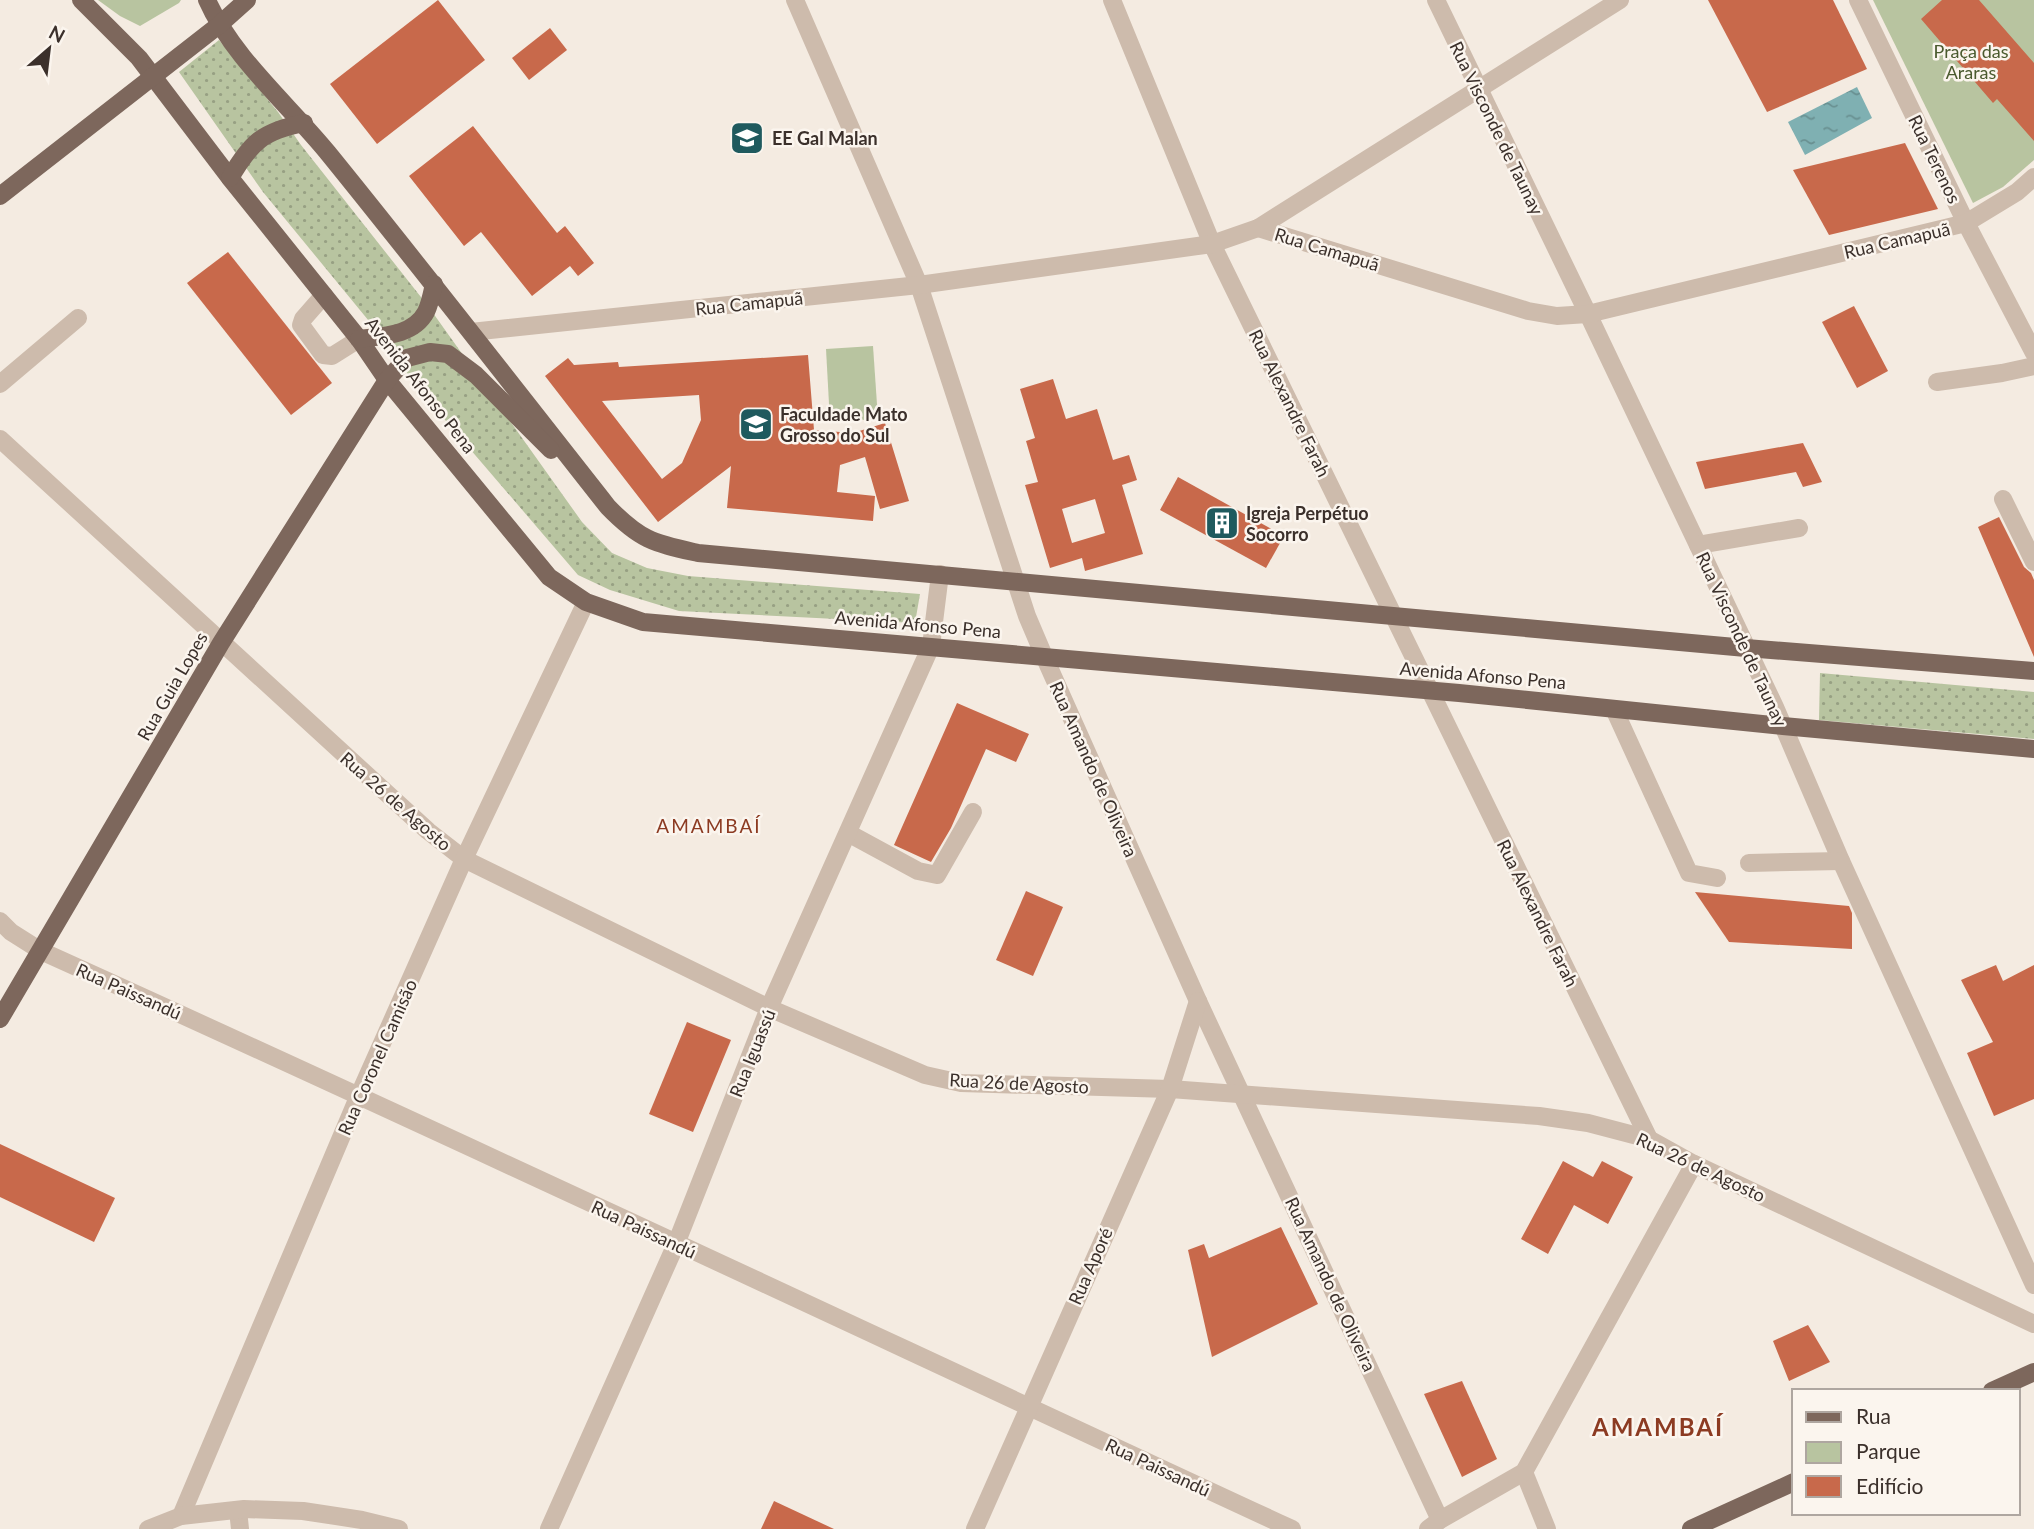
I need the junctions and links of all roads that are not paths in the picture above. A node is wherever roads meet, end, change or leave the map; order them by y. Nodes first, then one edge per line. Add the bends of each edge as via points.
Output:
1 (81, 0) edge
2 (206, 0) edge
3 (247, 0) edge
4 (795, 0) edge
5 (1112, 0) edge
6 (1436, 0) edge
7 (1620, 0) edge
8 (1858, 0) edge
9 (219, 25) junction
10 (153, 76) junction
11 (1478, 89) junction
12 (304, 123) junction
13 (2034, 177) edge
14 (230, 178) junction
15 (0, 195) edge
16 (1966, 223) junction
17 (1258, 228) junction
18 (1212, 244) junction
19 (434, 284) junction
20 (919, 285) junction
21 (324, 295) junction
22 (1588, 314) junction
23 (78, 318) dead end
24 (471, 332) junction
25 (359, 339) junction
26 (2034, 353) edge
27 (2034, 366) edge
28 (387, 380) junction
29 (1937, 382) dead end
30 (0, 384) edge
31 (0, 439) edge
32 (2003, 499) dead end
33 (608, 508) junction
34 (1799, 528) dead end
35 (1698, 545) junction
36 (2034, 562) edge
37 (940, 574) junction
38 (1017, 582) junction
39 (586, 603) junction
40 (1394, 615) junction
41 (221, 643) junction
42 (931, 646) junction
43 (1746, 648) junction
44 (1044, 656) junction
45 (2034, 671) edge
46 (1430, 692) junction
47 (1614, 709) junction
48 (1783, 726) junction
49 (2034, 748) edge
50 (974, 812) dead end
51 (848, 833) junction
52 (464, 859) junction
53 (1841, 862) junction
54 (1749, 863) dead end
55 (1717, 878) dead end
56 (0, 920) edge
57 (41, 951) junction
58 (1198, 1001) junction
59 (769, 1008) junction
60 (0, 1019) edge
61 (1170, 1089) junction
62 (1242, 1094) junction
63 (359, 1095) junction
64 (1649, 1139) junction
65 (1694, 1164) junction
66 (677, 1244) junction
67 (2034, 1285) edge
68 (2034, 1324) edge
69 (2034, 1372) edge
70 (1996, 1389) edge
71 (1027, 1407) junction
72 (1524, 1472) junction
73 (1792, 1483) edge
74 (238, 1510) junction
75 (181, 1516) junction
76 (1434, 1524) edge
77 (149, 1529) edge
78 (240, 1529) edge
79 (398, 1529) edge
80 (549, 1529) edge
81 (975, 1529) edge
82 (1292, 1529) edge
83 (1547, 1529) edge
84 (1691, 1529) edge

1 - 10 main road, Avenida Afonso Pena
2 - 9 main road
3 - 9 main road
4 - 20 street, Rua Amando de Oliveira
5 - 18 street, Rua Alexandre Farah
6 - 11 street, Rua Visconde de Taunay
7 - 11 street
8 - 16 street, Rua Terenos
9 - 10 main road
9 - 12 main road
10 - 14 main road, Avenida Afonso Pena
10 - 15 main road
11 - 17 street
11 - 22 street, Rua Visconde de Taunay
12 - 14 main road via 277,128 259,139
12 - 19 main road
13 - 16 street, Rua Camapuã
14 - 21 main road, Avenida Afonso Pena
16 - 22 street, Rua Camapuã
16 - 26 street, Rua Terenos
17 - 18 street, Rua Camapuã
17 - 22 street, Rua Camapuã via 1528,311 1557,316
18 - 20 street, Rua Camapuã
18 - 40 street, Rua Alexandre Farah
19 - 24 main road
19 - 25 main road via 425,313 412,327 395,335
20 - 24 street, Rua Camapuã
20 - 38 street, Rua Amando de Oliveira
21 - 25 main road, Avenida Afonso Pena
21 - 25 street via 301,325 323,355 332,356
22 - 35 street, Rua Visconde de Taunay
23 - 30 street
24 - 33 main road
25 - 28 main road, Avenida Afonso Pena
27 - 29 street
28 - 33 main road, Rua Guia Lopes via 407,358 430,352 448,354 476,375
28 - 39 main road, Avenida Afonso Pena via 549,576
28 - 41 main road, Rua Guia Lopes
31 - 41 street, Rua 26 de Agosto
32 - 36 street
33 - 37 main road via 629,529 655,543 698,552
34 - 35 street
35 - 43 street, Rua Visconde de Taunay
37 - 38 main road
37 - 42 street, Rua Iguassú
38 - 40 main road
38 - 44 street, Rua Amando de Oliveira
39 - 42 main road, Avenida Afonso Pena via 643,622
39 - 52 street, Rua Coronel Camisão
40 - 43 main road
40 - 46 street, Rua Alexandre Farah
41 - 52 street, Rua 26 de Agosto
41 - 57 main road, Rua Guia Lopes
42 - 44 main road, Avenida Afonso Pena
42 - 51 street, Rua Iguassú
43 - 45 main road
43 - 48 street, Rua Visconde de Taunay
44 - 46 main road, Avenida Afonso Pena
44 - 58 street, Rua Amando de Oliveira
46 - 47 main road, Avenida Afonso Pena
46 - 64 street, Rua Alexandre Farah
47 - 48 main road, Avenida Afonso Pena
47 - 55 street via 1689,873
48 - 49 main road, Avenida Afonso Pena
48 - 53 street, Rua Visconde de Taunay
50 - 51 street via 937,874 918,871
51 - 59 street, Rua Iguassú
52 - 59 street, Rua 26 de Agosto
52 - 63 street, Rua Coronel Camisão
53 - 54 street
53 - 67 street, Rua Visconde de Taunay
56 - 57 street, Rua Paissandú
57 - 60 main road, Rua Guia Lopes
57 - 63 street, Rua Paissandú
58 - 61 street, Rua Aporé
58 - 62 street, Rua Amando de Oliveira
59 - 61 street, Rua 26 de Agosto via 885,1060 961,1083
59 - 66 street, Rua Iguassú
61 - 62 street, Rua 26 de Agosto
61 - 71 street, Rua Aporé
62 - 64 street, Rua 26 de Agosto via 1539,1116
62 - 76 street, Rua Amando de Oliveira
63 - 66 street, Rua Paissandú
63 - 75 street, Rua Coronel Camisão
64 - 65 street, Rua 26 de Agosto
65 - 68 street, Rua 26 de Agosto
65 - 72 street
66 - 71 street, Rua Paissandú
66 - 80 street, Rua Iguassú
69 - 70 main road
71 - 81 street, Rua Aporé
71 - 82 street, Rua Paissandú
72 - 76 street
72 - 83 street
73 - 84 main road
74 - 75 street
74 - 78 street
74 - 79 street via 303,1511
75 - 77 street

